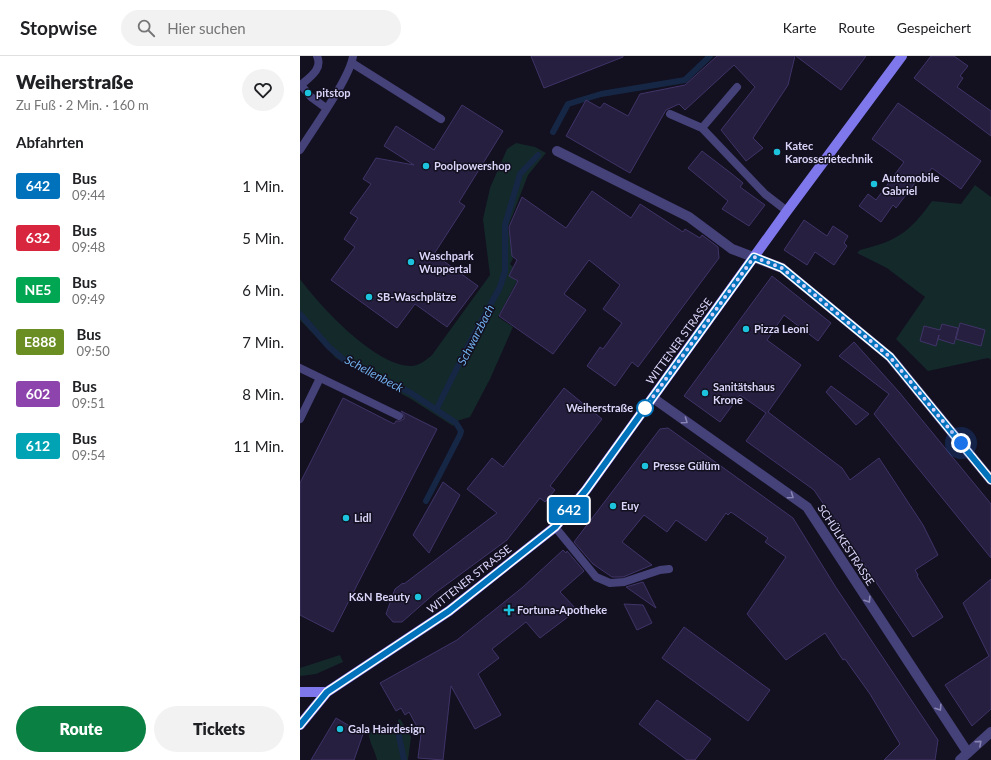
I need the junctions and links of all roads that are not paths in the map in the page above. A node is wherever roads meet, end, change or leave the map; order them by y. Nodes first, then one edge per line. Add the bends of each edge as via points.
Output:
1 (317, 56) edge
2 (902, 56) edge
3 (353, 60) edge
4 (737, 87) dead end
5 (326, 108) junction
6 (670, 114) dead end
7 (441, 119) dead end
8 (702, 128) junction
9 (300, 150) edge
10 (557, 151) dead end
11 (787, 211) junction
12 (754, 257) junction
13 (300, 368) edge
14 (320, 378) junction
15 (653, 398) junction
16 (398, 416) dead end
17 (300, 419) edge
18 (991, 480) edge
19 (555, 527) junction
20 (669, 569) dead end
21 (300, 692) edge
22 (327, 692) junction
23 (300, 725) edge
24 (991, 732) edge
25 (964, 756) edge

1 - 5 lane via 317,69 302,85 311,97
2 - 11 street, WITTENER STRASSE
3 - 5 lane
3 - 7 lane
4 - 8 lane
5 - 9 lane
6 - 8 lane
8 - 11 lane via 765,194
10 - 12 street via 689,217 732,249
11 - 12 street, WITTENER STRASSE
12 - 15 street, WITTENER STRASSE
12 - 18 street via 782,268 890,357
13 - 14 lane
14 - 16 lane
14 - 17 lane
15 - 19 street, WITTENER STRASSE via 586,490
15 -> 25 street, SCHÜLKESTRASSE via 807,507
19 - 20 lane via 596,577 610,583 624,582
19 - 22 street, WITTENER STRASSE via 449,611
21 - 22 street
22 - 23 street
25 -> 24 street

